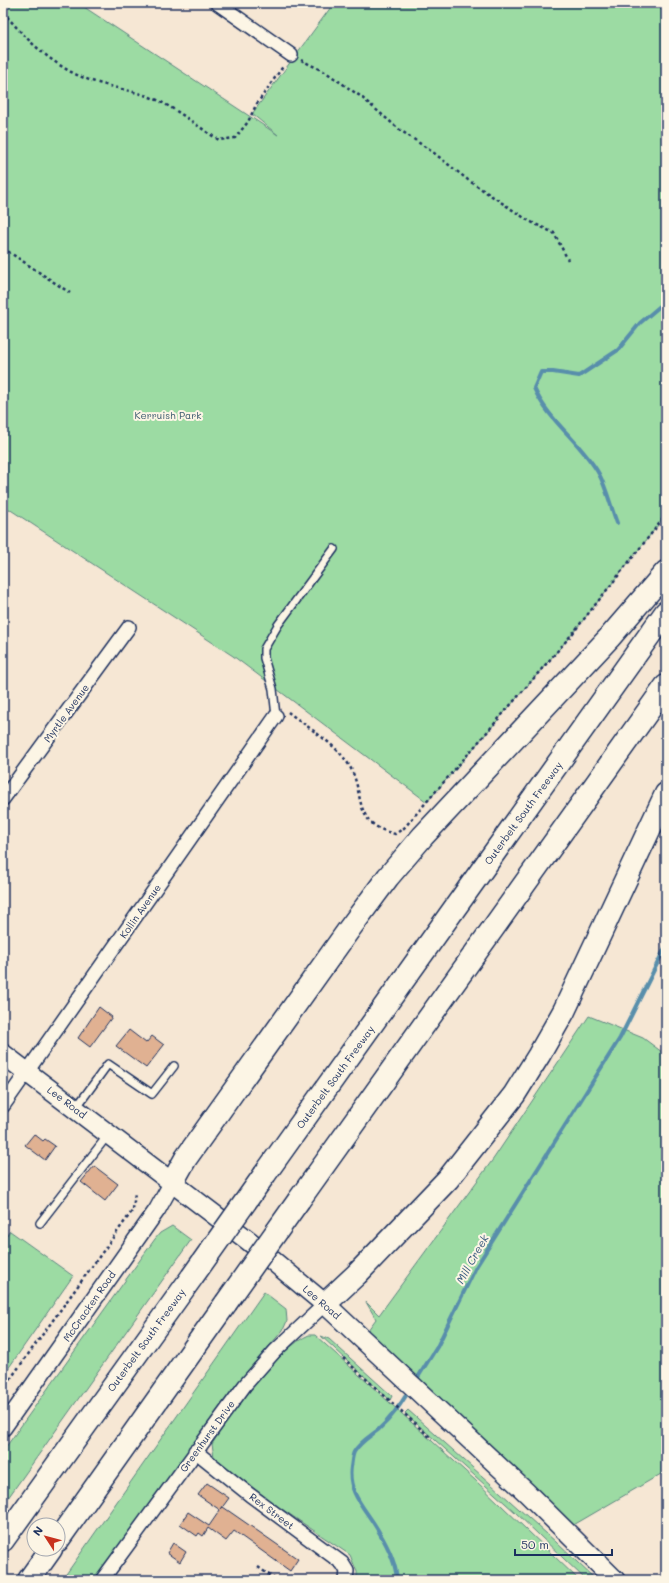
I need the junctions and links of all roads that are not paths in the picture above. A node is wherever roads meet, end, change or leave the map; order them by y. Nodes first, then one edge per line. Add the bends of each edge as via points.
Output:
1 (218, 3) edge
2 (287, 60) road end
3 (334, 549) dead end
4 (666, 572) edge
5 (666, 612) edge
6 (128, 627) dead end
7 (666, 686) edge
8 (276, 716) joint
9 (666, 794) edge
10 (3, 799) edge
11 (3, 1054) edge
12 (174, 1066) dead end
13 (27, 1072) junction
14 (3, 1106) edge
15 (76, 1108) junction
16 (109, 1134) junction
17 (172, 1183) junction
18 (40, 1223) dead end
19 (326, 1304) junction
20 (3, 1428) edge
21 (195, 1451) junction
22 (66, 1529) edge
23 (3, 1540) edge
24 (45, 1557) edge
25 (346, 1576) edge
26 (29, 1580) edge
27 (102, 1580) edge
28 (615, 1580) edge

1 - 2 street
3 - 8 lane via 278,625 264,649
4 - 17 highway via 604,643 423,836 388,877 186,1158
5 - 23 highway, Outerbelt South Freeway, bridge
6 - 10 street, Myrtle Avenue
7 - 22 highway, bridge
8 - 13 street, Kollin Avenue
9 - 19 highway via 564,1010 514,1095 448,1180
11 - 13 main road, Lee Road
12 - 15 lane via 152,1094 108,1064
13 - 14 street, Kollin Avenue
13 - 15 main road, Lee Road
15 - 16 main road, Lee Road
16 - 17 main road, Lee Road
16 - 18 lane
17 - 19 main road, Lee Road via 267,1255
17 - 20 street, McCracken Road via 157,1210
19 - 21 street, Greenhurst Drive via 291,1335 259,1369
19 - 28 main road, Lee Road
21 - 25 street, Rex Street via 342,1563
21 - 27 street, Greenhurst Drive
24 - 26 highway

